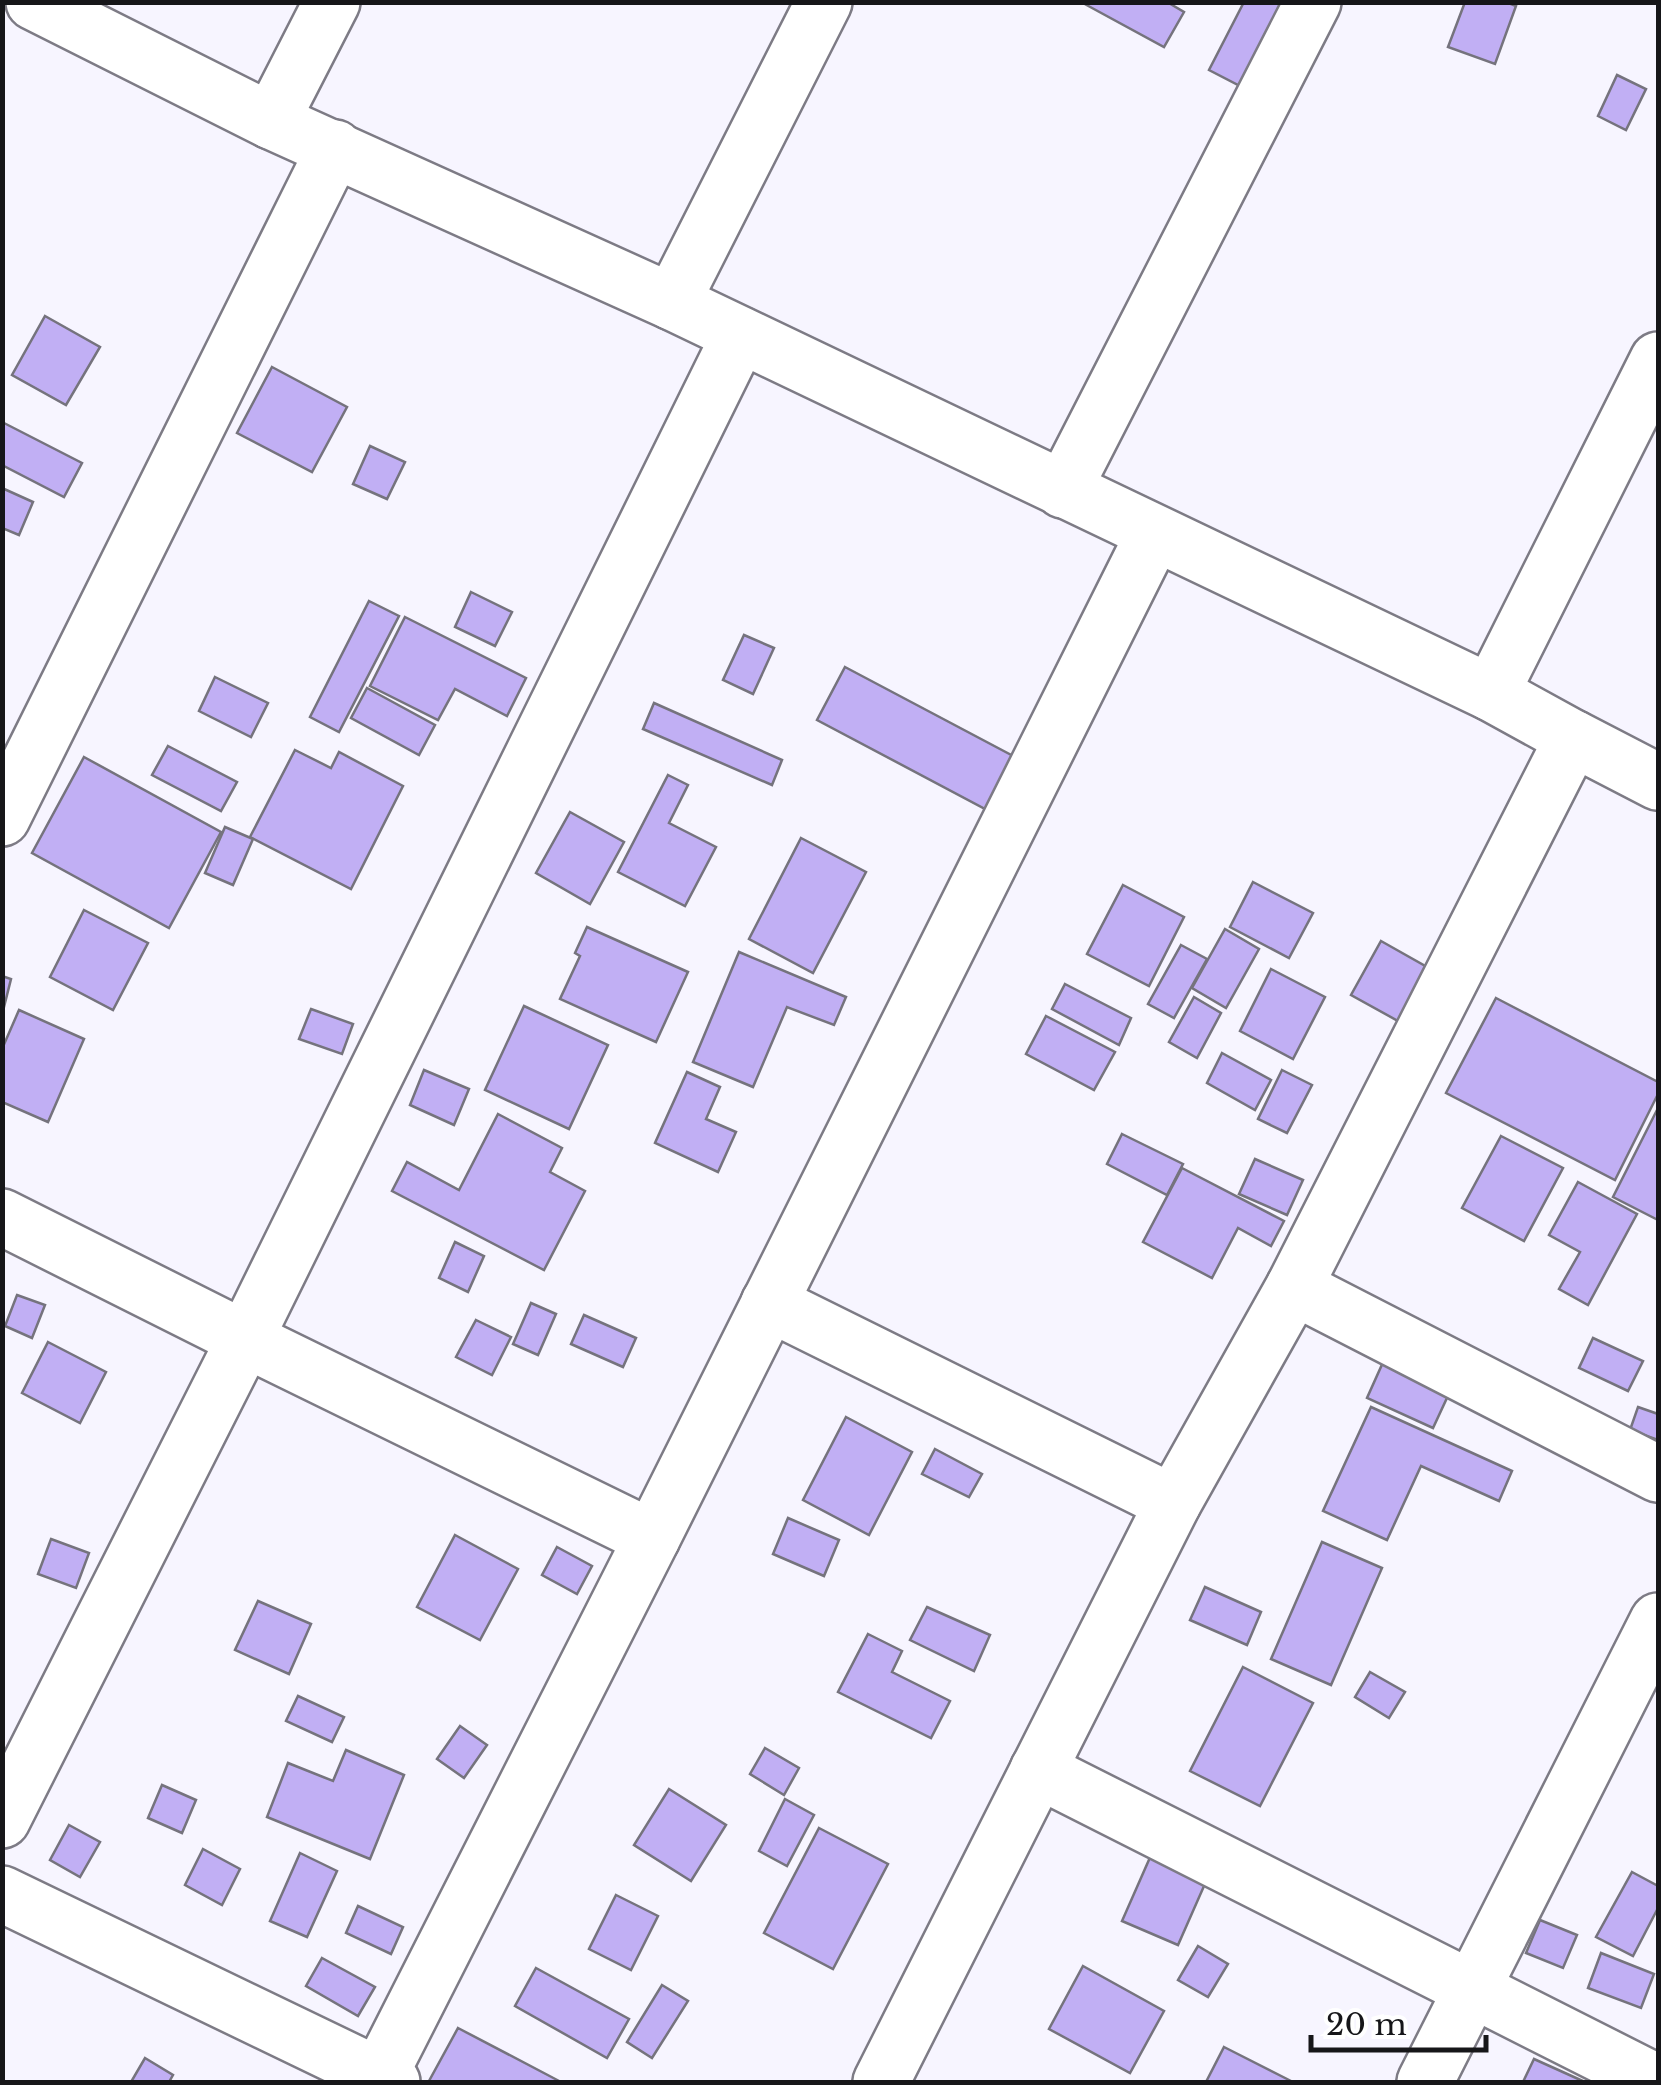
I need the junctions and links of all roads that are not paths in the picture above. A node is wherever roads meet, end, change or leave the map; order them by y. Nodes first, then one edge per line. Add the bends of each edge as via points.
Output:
1 (34, 2) edge
2 (332, 2) edge
3 (824, 2) edge
4 (1313, 2) edge
5 (271, 122) junction
6 (335, 148) junction
7 (672, 302) junction
8 (740, 335) junction
9 (1658, 360) edge
10 (1063, 490) junction
11 (1154, 534) junction
12 (1491, 693) junction
13 (1573, 738) junction
14 (1658, 782) edge
15 (2, 818) edge
16 (2, 1217) edge
17 (1294, 1287) junction
18 (769, 1302) junction
19 (245, 1339) junction
20 (1658, 1474) edge
21 (1172, 1504) junction
22 (652, 1538) junction
23 (1658, 1622) edge
24 (1038, 1770) junction
25 (2, 1820) edge
26 (2, 1894) edge
27 (1472, 1990) junction
28 (383, 2080) edge
29 (880, 2082) edge
30 (1425, 2082) edge
31 (1656, 2082) edge

1 - 5 street
2 - 5 street
3 - 7 street
4 - 10 street
5 - 6 street
6 - 7 street
6 - 15 street
7 - 8 street
8 - 10 street
8 - 19 street
9 - 12 street
10 - 11 street
11 - 12 street
11 - 18 street
12 - 13 street
13 - 14 street
13 - 17 street
16 - 19 street
17 - 20 street
17 - 21 street
18 - 21 street
18 - 22 street
19 - 22 street
19 - 25 street
21 - 24 street
22 - 28 street
23 - 27 street
24 - 27 street
24 - 29 street
26 - 28 street
27 - 30 street
27 - 31 street

